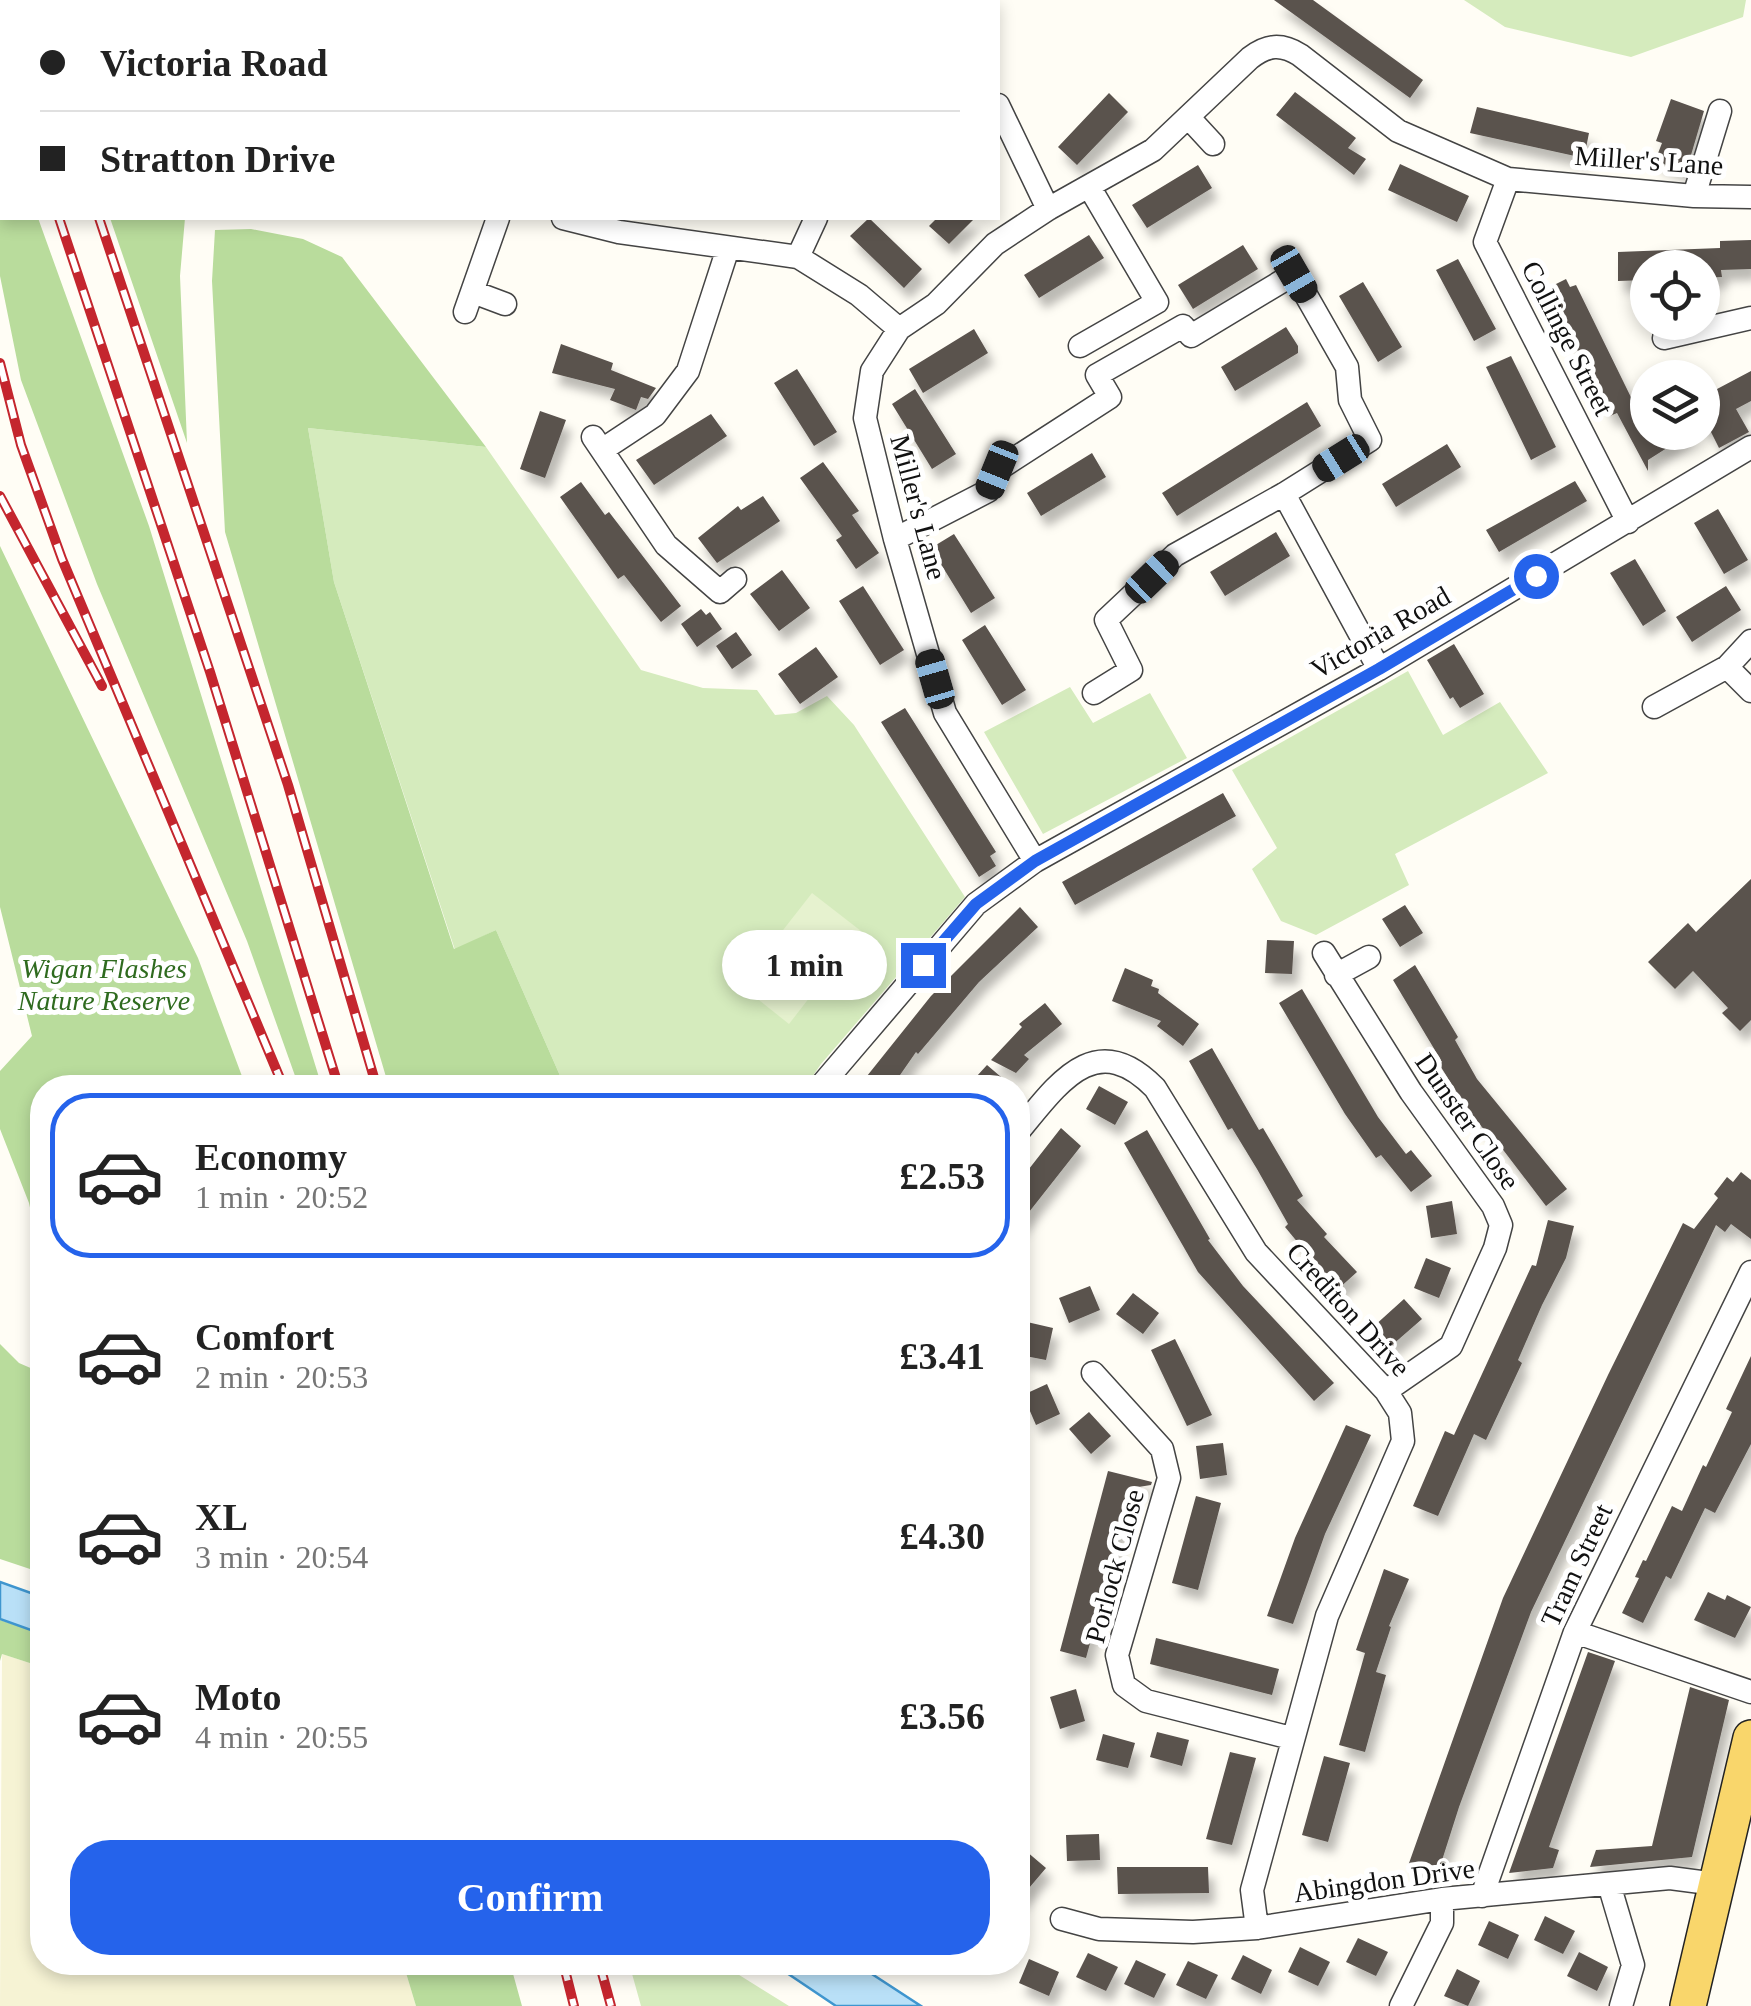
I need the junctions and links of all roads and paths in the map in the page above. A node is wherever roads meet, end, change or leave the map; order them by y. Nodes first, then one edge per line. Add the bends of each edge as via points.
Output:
1 (1000, 109) edge
2 (1720, 111) dead end
3 (1190, 118) junction
4 (1214, 144) dead end
5 (1508, 180) junction
6 (1090, 188) junction
7 (1694, 196) junction
8 (1751, 197) edge
9 (1048, 209) junction
10 (497, 220) edge
11 (579, 220) edge
12 (815, 220) edge
13 (620, 225) edge
14 (728, 248) junction
15 (798, 257) junction
16 (1158, 302) junction
17 (505, 304) dead end
18 (1751, 318) edge
19 (1720, 325) edge
20 (899, 329) junction
21 (1174, 331) junction
22 (1080, 346) dead end
23 (1751, 447) edge
24 (1284, 494) junction
25 (1628, 522) junction
26 (895, 540) junction
27 (735, 579) dead end
28 (1751, 641) edge
29 (1727, 667) junction
30 (1379, 669) junction
31 (1751, 691) edge
32 (1094, 693) dead end
33 (1654, 706) dead end
34 (1035, 861) junction
35 (1324, 953) dead end
36 (1370, 957) dead end
37 (1336, 975) junction
38 (830, 1075) edge
39 (1030, 1118) edge
40 (1751, 1272) edge
41 (1092, 1373) dead end
42 (1386, 1391) junction
43 (1575, 1632) junction
44 (1751, 1692) edge
45 (1291, 1738) junction
46 (1751, 1738) edge
47 (1608, 1884) junction
48 (1716, 1884) junction
49 (1482, 1896) junction
50 (1442, 1899) junction
51 (1062, 1919) dead end
52 (1257, 1928) junction
53 (1401, 2006) edge
54 (1622, 2006) edge
55 (1688, 2006) edge

1 - 9 street
2 - 7 street
3 - 4 street
3 - 5 street, Miller's Lane via 1259,51 1284,47 1398,130
3 - 6 street, Miller's Lane via 1154,150
5 - 7 street, Miller's Lane
5 - 25 street, Collinge Street via 1485,242
6 - 9 street, Miller's Lane
6 - 16 street
7 - 8 street, Miller's Lane
9 - 20 street, Miller's Lane via 995,244 936,304
10 - 17 street via 469,302
11 - 13 street
12 - 15 street
13 - 14 street
14 - 15 street
14 - 27 street via 688,370 656,415 597,443 666,544 720,592
15 - 20 street
16 - 21 street
16 - 22 street
18 - 19 street
20 - 26 street, Miller's Lane via 872,371 865,418
21 - 24 street via 1183,326 1191,336 1294,274 1347,368 1350,400 1370,440
21 - 26 street via 1097,376 1110,397 997,470 988,491
23 - 25 street, Victoria Road
24 - 30 street
24 - 32 street via 1174,555 1106,620 1130,670
25 - 30 street, Victoria Road
26 - 34 street, Miller's Lane via 945,714
28 - 29 street
29 - 31 street
29 - 33 street
30 - 34 street, Victoria Road
34 - 38 street, Victoria Road via 976,904
35 - 37 street, Dunster Close
36 - 37 street
37 - 42 street, Dunster Close via 1501,1225 1451,1346
39 - 42 street, Crediton Drive via 1064,1077 1086,1063 1115,1062 1140,1072 1256,1252
40 - 43 street, Tram Street
41 - 45 street, Porlock Close via 1162,1448 1169,1478 1117,1655 1124,1686 1146,1702
42 - 45 street, Crediton Drive via 1400,1413 1403,1440 1327,1616
43 - 44 street
43 - 49 street, Tram Street
45 - 52 street, Crediton Drive via 1252,1890
46 - 48 main road
47 - 48 street, Abingdon Drive via 1670,1878
47 - 49 street, Abingdon Drive
47 - 54 street via 1633,1965
48 - 55 main road
49 - 50 street, Abingdon Drive
50 - 52 street, Abingdon Drive
50 - 53 street via 1442,1922
51 - 52 street, Abingdon Drive via 1099,1929

